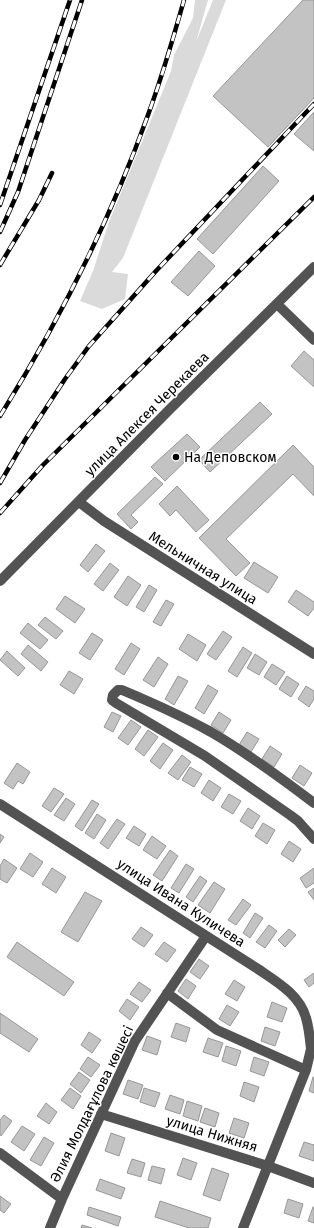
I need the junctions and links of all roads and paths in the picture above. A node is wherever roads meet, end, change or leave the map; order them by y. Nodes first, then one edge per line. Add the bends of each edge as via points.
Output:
1 (314, 267) edge
2 (277, 304) junction
3 (314, 340) edge
4 (79, 502) junction
5 (0, 581) edge
6 (314, 654) edge
7 (314, 803) edge
8 (0, 804) edge
9 (314, 839) edge
10 (206, 936) junction
11 (167, 993) junction
12 (313, 1049) edge
13 (306, 1070) junction
14 (101, 1114) junction
15 (0, 1153) edge
16 (268, 1166) junction
17 (314, 1183) edge
18 (62, 1199) junction
19 (50, 1228) edge
20 (243, 1228) edge

1 - 2 street, улица Алексея Черекаева
2 - 3 street
2 - 4 street, улица Алексея Черекаева
4 - 5 street, улица Алексея Черекаева
4 - 6 street, Мельничная улица via 104,521
7 - 9 street via 211,732 122,690 113,695 112,700 116,704 205,756 298,821
8 - 10 street, улица Ивана Куличева
10 - 11 street, Әлия Молдағұлова көшесі
10 - 12 street, улица Ивана Куличева via 287,990 299,1003 306,1017
11 - 13 street via 217,1030
11 - 14 street, Әлия Молдағұлова көшесі via 135,1041
12 - 13 street
13 - 16 street
14 - 16 street, улица Нижняя
14 - 18 street, Әлия Молдағұлова көшесі
15 - 18 street
16 - 17 street, улица Нижняя
16 - 20 street
18 - 19 street, Әлия Молдағұлова көшесі

